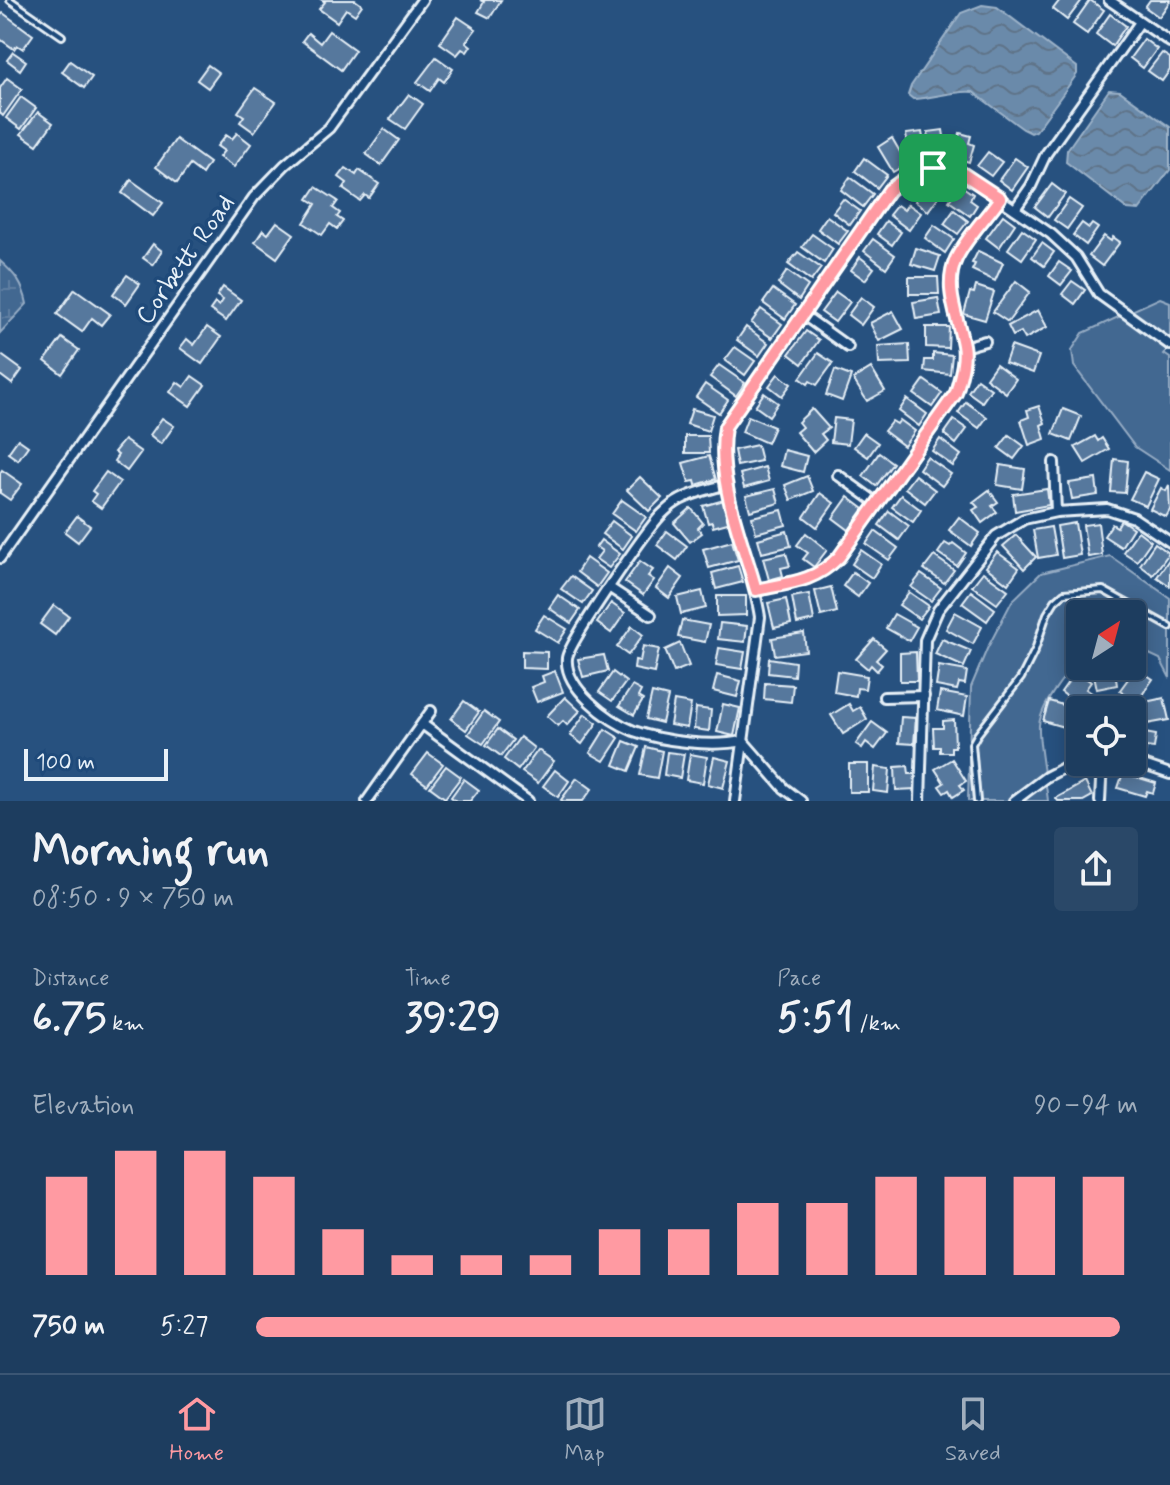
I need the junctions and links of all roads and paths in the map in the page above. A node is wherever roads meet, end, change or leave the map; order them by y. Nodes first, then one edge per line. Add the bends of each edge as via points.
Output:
1 (10, 0) edge
2 (422, 0) edge
3 (1109, 0) edge
4 (1140, 22) junction
5 (62, 36) dead end
6 (1170, 42) edge
7 (1000, 198) junction
8 (1015, 209) junction
9 (802, 314) junction
10 (985, 341) dead end
11 (1170, 345) edge
12 (848, 347) dead end
13 (964, 347) junction
14 (1054, 462) dead end
15 (838, 475) dead end
16 (727, 484) junction
17 (877, 503) junction
18 (1056, 512) junction
19 (0, 538) edge
20 (1170, 542) edge
21 (9, 545) junction
22 (0, 558) edge
23 (610, 588) junction
24 (756, 590) junction
25 (651, 615) dead end
26 (1170, 627) edge
27 (924, 696) junction
28 (884, 697) dead end
29 (431, 711) dead end
30 (422, 724) junction
31 (743, 741) junction
32 (1146, 766) edge
33 (1066, 767) edge
34 (1170, 774) edge
35 (1101, 776) edge
36 (367, 801) edge
37 (528, 801) edge
38 (735, 801) edge
39 (801, 801) edge
40 (920, 801) edge
41 (977, 801) edge
42 (1014, 801) edge
43 (1100, 801) edge

1 - 5 lane
2 - 21 street, Corbett Road via 329,128 254,197
3 - 4 street
4 - 6 street
4 - 8 street via 1046,154
7 - 8 street
7 - 9 street via 959,171 933,168 912,173 889,190
7 - 13 street via 956,260 951,287
8 - 11 street via 1076,257 1099,294
9 - 12 street
9 - 16 street via 725,427 721,448
10 - 13 street
13 - 17 street via 956,393
14 - 18 street
15 - 17 street
16 - 23 street via 679,500 660,516
16 - 24 street
17 - 24 street via 826,571
18 - 20 street via 1107,509 1134,518
18 - 27 street via 1024,519 996,536 938,610 925,640
19 - 21 street
21 - 22 street, Corbett Road
23 - 25 street
23 - 31 street via 580,628 567,657 569,676 582,695 633,730 725,745
24 - 31 street via 760,617
26 - 41 lane via 1103,590 1064,593 1055,601 1028,666 972,744
27 - 28 street
27 - 40 street
29 - 30 street
30 - 36 street
30 - 37 street
31 - 38 street
31 - 39 street
32 - 34 street
33 - 42 street
35 - 43 street

